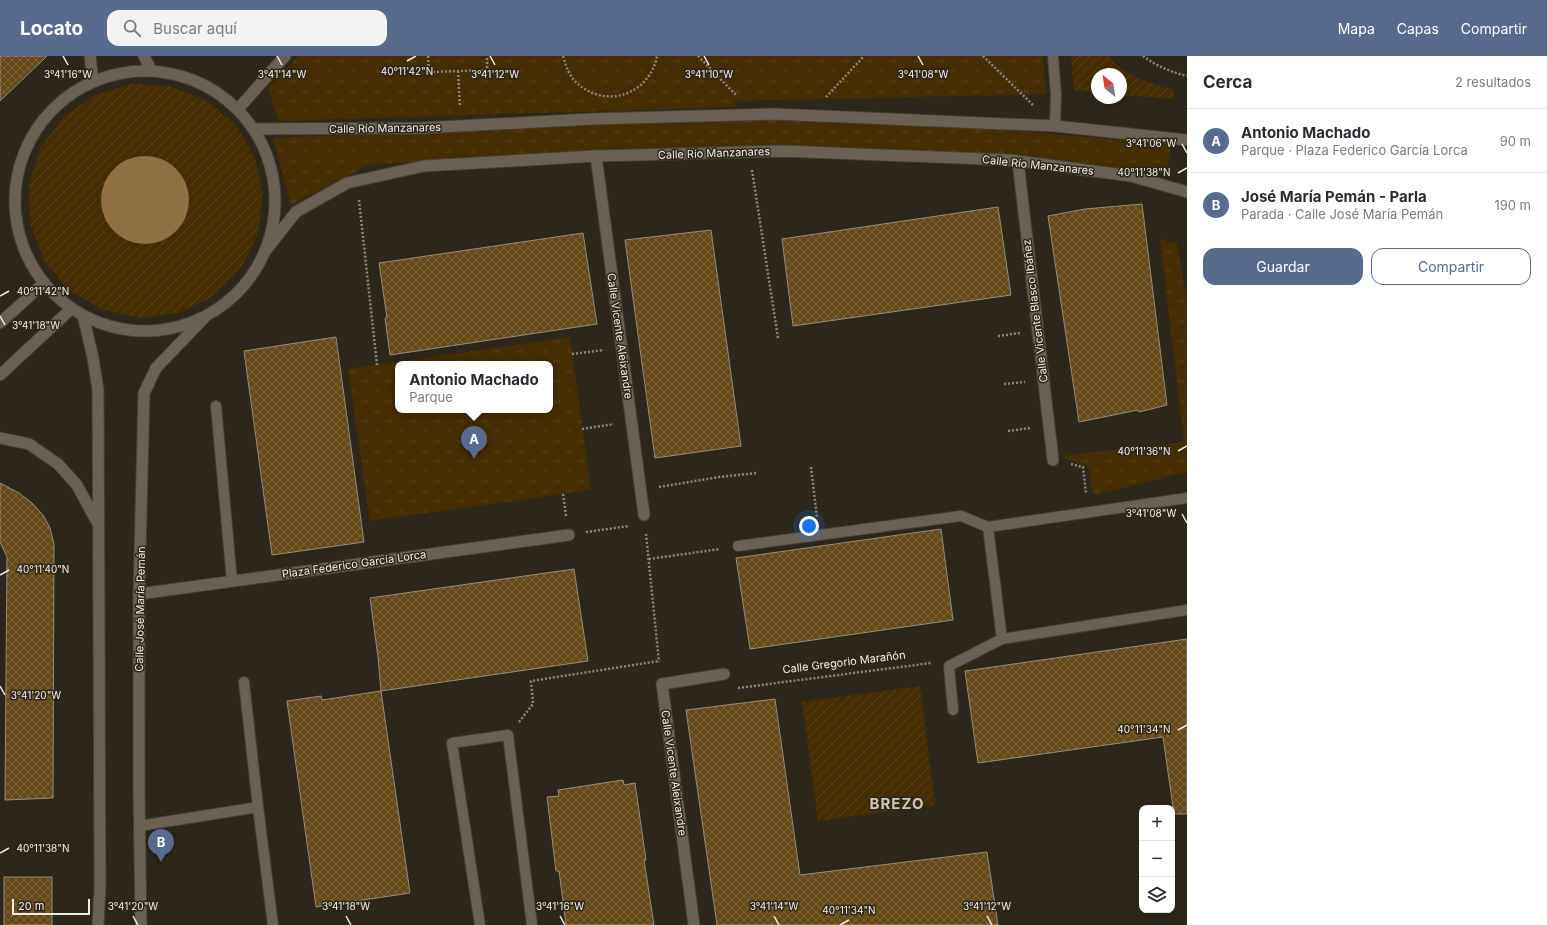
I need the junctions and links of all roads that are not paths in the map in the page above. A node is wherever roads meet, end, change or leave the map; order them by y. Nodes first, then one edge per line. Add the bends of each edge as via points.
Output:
1 (90, 56) edge
2 (144, 56) edge
3 (285, 56) edge
4 (1053, 56) edge
5 (151, 70) junction
6 (93, 81) junction
7 (238, 109) junction
8 (1055, 126) junction
9 (254, 129) junction
10 (1187, 140) edge
11 (596, 156) junction
12 (1018, 162) junction
13 (1187, 192) edge
14 (266, 250) junction
15 (43, 284) junction
16 (71, 309) junction
17 (83, 315) junction
18 (206, 316) junction
19 (0, 323) edge
20 (0, 376) edge
21 (216, 406) dead end
22 (0, 438) edge
23 (1053, 460) road end
24 (1187, 498) edge
25 (645, 520) road end
26 (98, 524) junction
27 (988, 527) junction
28 (569, 535) road end
29 (738, 546) road end
30 (232, 581) junction
31 (139, 594) junction
32 (1187, 610) edge
33 (1002, 639) junction
34 (724, 674) dead end
35 (244, 682) dead end
36 (954, 710) dead end
37 (258, 807) junction
38 (139, 826) junction
39 (98, 925) edge
40 (140, 925) edge
41 (273, 925) edge
42 (480, 925) edge
43 (532, 925) edge
44 (694, 925) edge

1 - 6 street
2 - 5 street
3 - 7 street
4 - 8 lane
5 - 6 street via 125,72
5 - 7 street via 188,78 217,92
6 - 15 street via 62,100 42,120 18,167 14,192 15,221 24,252
7 - 9 street
8 - 9 street, Calle Río Manzanares via 754,114 422,128
8 - 10 street, Calle Río Manzanares
9 - 14 street via 269,159 276,190 274,222
11 - 12 street, Calle Río Manzanares via 782,151
11 - 14 street, Calle Río Manzanares via 424,166 347,183 296,212
11 - 25 street, Calle Vicente Aleixandre
12 - 13 street, Calle Río Manzanares via 1132,176
12 - 23 street, Calle Vicente Blasco Ibáñez
14 - 18 street via 249,280 230,301
15 - 16 street
15 - 19 street
16 - 17 street
16 - 20 street
17 - 18 street via 101,324 135,332 166,330
17 - 26 street via 98,390
18 - 31 street, Calle José María Pemán via 156,368 144,393
21 - 30 lane
22 - 26 street via 29,444 58,464 77,485
24 - 27 lane
26 - 39 street
27 - 29 lane via 961,516
27 - 33 lane
28 - 30 street, Plaza Federico García Lorca
30 - 31 street, Plaza Federico García Lorca
31 - 38 street, Calle José María Pemán
32 - 33 lane
33 - 36 lane via 949,666
34 - 44 street, Calle Vicente Aleixandre via 662,684
35 - 37 lane
37 - 38 lane
37 - 41 lane
38 - 40 street, Calle José María Pemán
42 - 43 lane via 452,743 508,735

